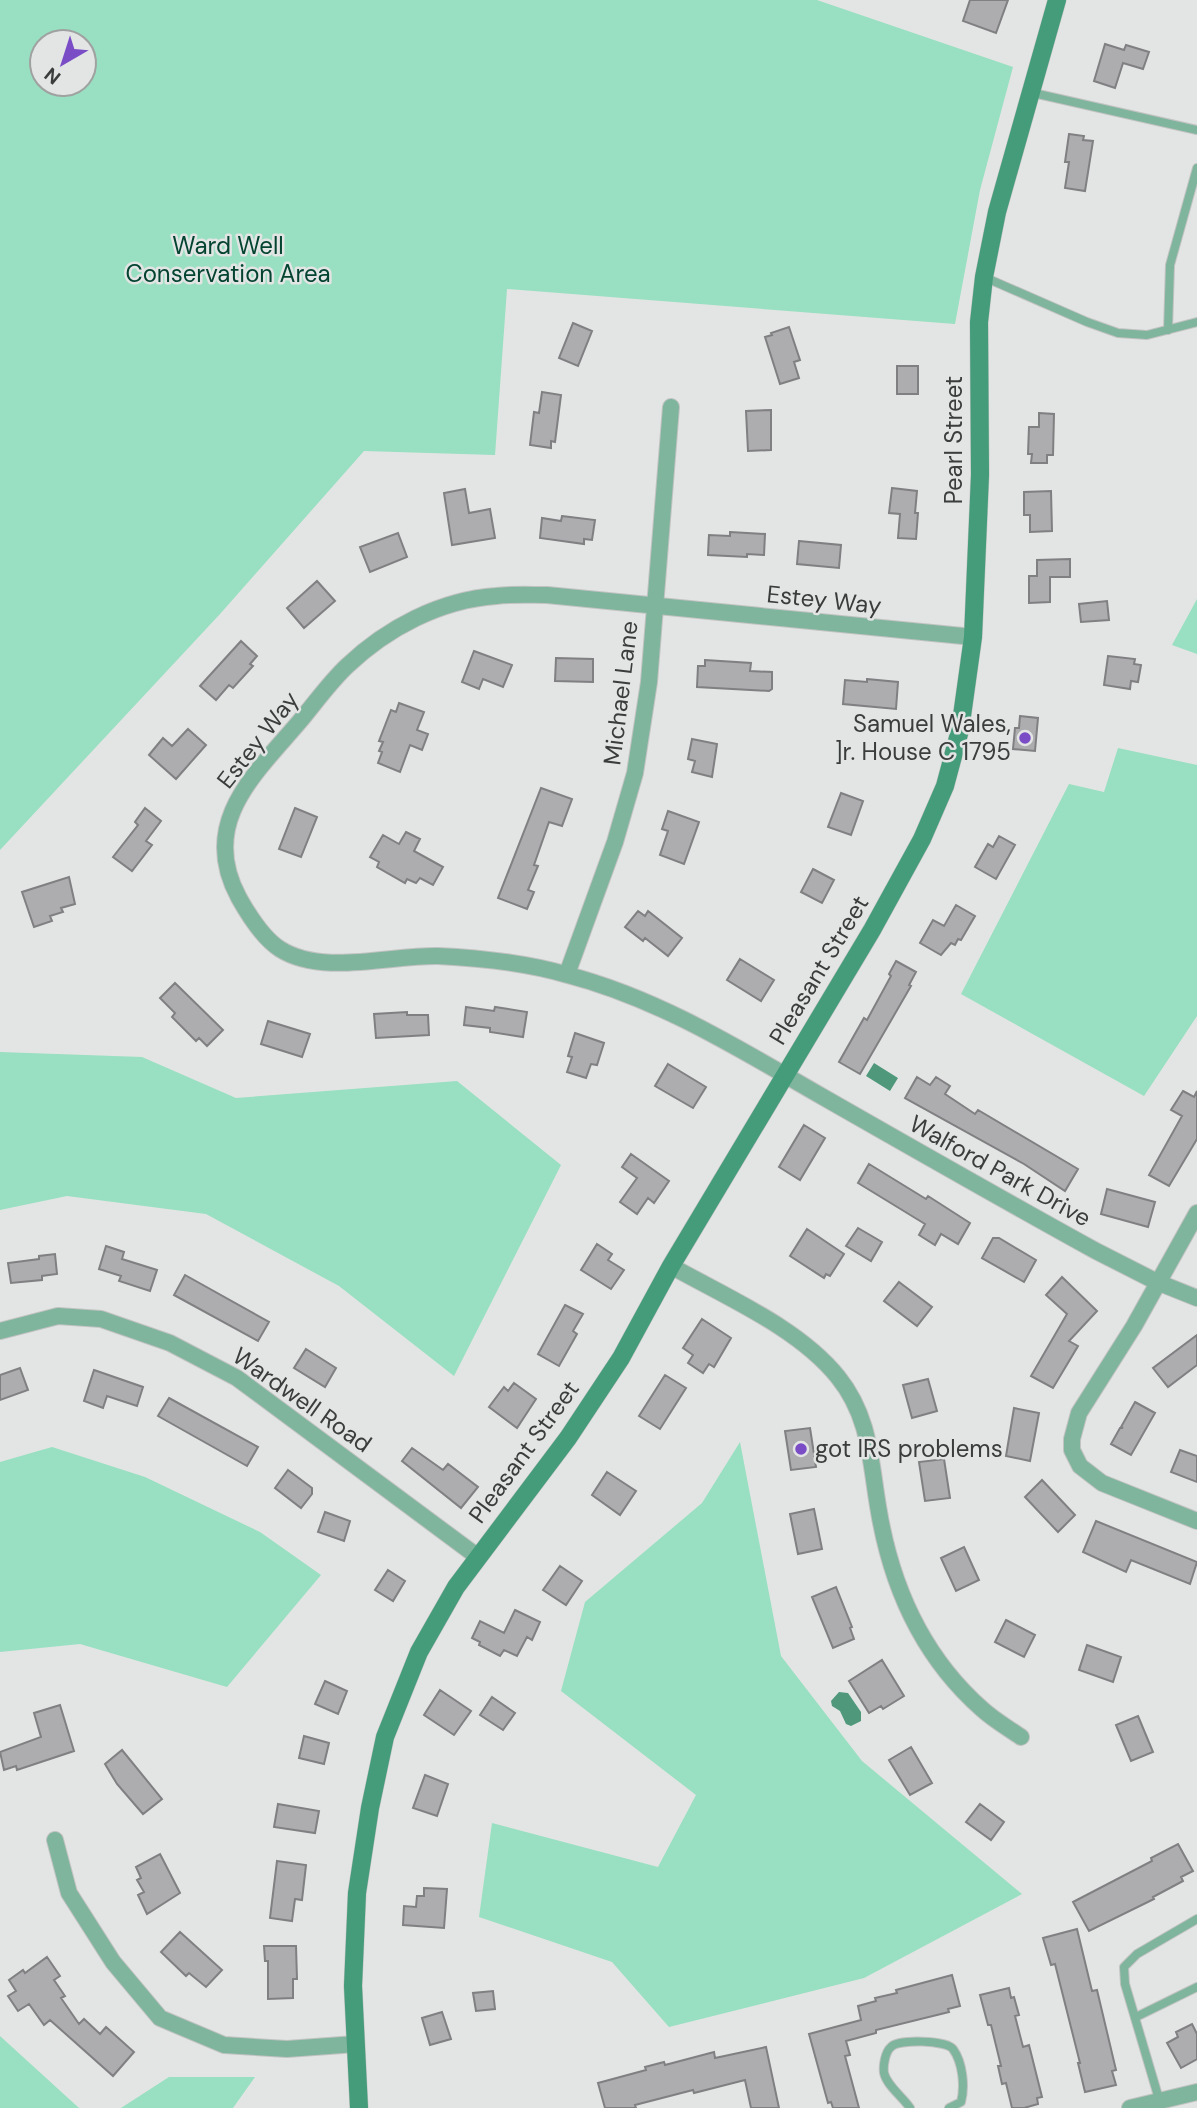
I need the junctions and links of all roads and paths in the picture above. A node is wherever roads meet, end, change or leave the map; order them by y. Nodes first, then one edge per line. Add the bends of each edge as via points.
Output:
1 (1057, 0) edge
2 (1029, 92) junction
3 (1197, 130) edge
4 (1197, 168) edge
5 (984, 277) junction
6 (1197, 322) edge
7 (1168, 330) junction
8 (671, 407) dead end
9 (654, 606) junction
10 (973, 637) junction
11 (902, 877) joint
12 (567, 974) junction
13 (785, 1075) junction
14 (1197, 1213) edge
15 (671, 1266) junction
16 (1157, 1282) junction
17 (1197, 1298) edge
18 (0, 1331) edge
19 (1197, 1521) edge
20 (478, 1557) junction
21 (1021, 1737) dead end
22 (55, 1840) dead end
23 (1197, 1919) edge
24 (1197, 1987) edge
25 (1136, 2017) junction
26 (356, 2044) junction
27 (1197, 2092) edge
28 (1159, 2099) junction
29 (359, 2108) edge
30 (910, 2108) edge
31 (949, 2108) edge
32 (1130, 2108) edge

1 - 2 main road, Pearl Street
2 - 3 lane
2 - 5 main road, Pearl Street
4 - 7 lane via 1170,265
5 - 7 lane via 1111,331 1138,336
5 - 10 main road, Pearl Street via 979,322 980,475
6 - 7 lane
8 - 9 street, Michael Lane
9 - 10 street, Estey Way
9 - 12 street, Michael Lane via 649,682 635,773
9 - 12 street, Estey Way via 547,595 493,596 443,607 397,626 348,665 248,780 229,816 225,853 233,888 248,916 279,948 308,960 436,956
10 - 11 main road, Pearl Street via 960,730 945,786
11 - 13 main road, Pleasant Street
12 - 13 street, Estey Way via 634,997
13 - 15 main road, Pleasant Street
13 - 16 street, Walford Park Drive
14 - 16 street
15 - 20 main road, Pleasant Street via 621,1358 568,1438
15 - 21 street via 784,1329 814,1350 839,1378 860,1411 887,1558 911,1617 946,1672 983,1710
16 - 17 street, Walford Park Drive
16 - 19 street via 1079,1413 1072,1450 1080,1466 1102,1483
18 - 20 street, Wardwell Road via 58,1316 100,1319 170,1343 237,1378
20 - 26 main road, Pleasant Street via 418,1652 385,1737 357,1893
22 - 26 street via 69,1893 113,1962 160,2018 224,2045 287,2049
23 - 25 lane via 1137,1954 1124,1967
24 - 25 lane
25 - 28 lane
26 - 29 main road, Pleasant Street
27 - 28 street
28 - 32 street
30 - 31 lane via 884,2074 890,2047 900,2042 943,2042 953,2048 964,2091 961,2102

